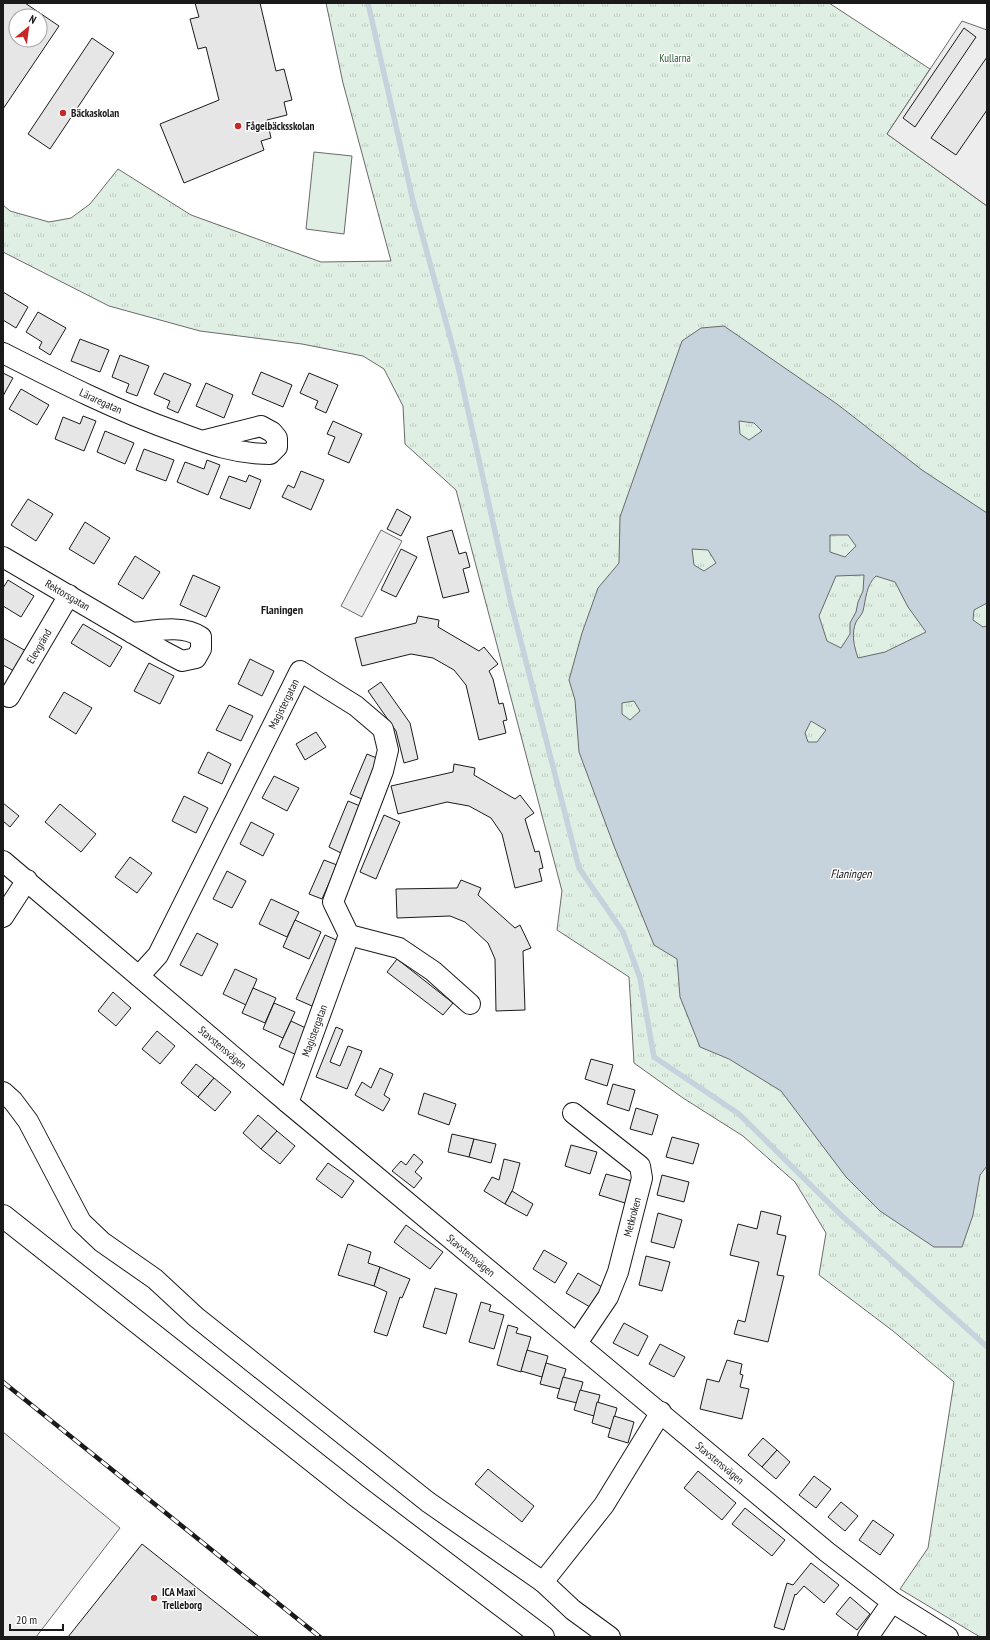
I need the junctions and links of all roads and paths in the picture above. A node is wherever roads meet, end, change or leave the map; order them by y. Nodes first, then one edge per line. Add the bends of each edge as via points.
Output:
1 (3, 353) edge
2 (202, 441) dead end
3 (3, 557) edge
4 (69, 595) junction
5 (132, 632) dead end
6 (9, 697) dead end
7 (3, 861) edge
8 (26, 880) junction
9 (3, 917) edge
10 (349, 935) junction
11 (139, 976) junction
12 (470, 1004) dead end
13 (3, 1092) edge
14 (288, 1103) junction
15 (573, 1113) dead end
16 (3, 1216) edge
17 (577, 1343) junction
18 (661, 1412) junction
19 (543, 1582) junction
20 (892, 1602) junction
21 (543, 1637) edge
22 (610, 1637) edge
23 (868, 1637) edge
24 (948, 1637) edge

1 - 2 street, Läraregatan via 142,420
3 - 4 street, Rektorsgatan
4 - 5 street, Rektorsgatan
4 - 6 street, Elevgränd
7 - 8 street, Stavstensvägen
8 - 9 street
8 - 11 street, Stavstensvägen
10 - 11 street, Magistergatan via 333,902 383,771 388,750 383,729 356,706 300,671 158,955
10 - 12 street via 399,948 433,971
10 - 14 street, Magistergatan
11 - 14 street, Stavstensvägen
13 - 19 street via 28,1121 81,1222 102,1242 155,1279 196,1317 428,1502
14 - 17 street, Stavstensvägen
15 - 17 street, Metkroken via 640,1166 642,1178 618,1272 608,1297
16 - 21 highway via 357,1496
17 - 18 street, Stavstensvägen
18 - 19 street via 604,1504
18 - 20 street, Stavstensvägen via 827,1552
19 - 22 street via 573,1610
20 - 23 street
20 - 24 street, Stavstensvägen

